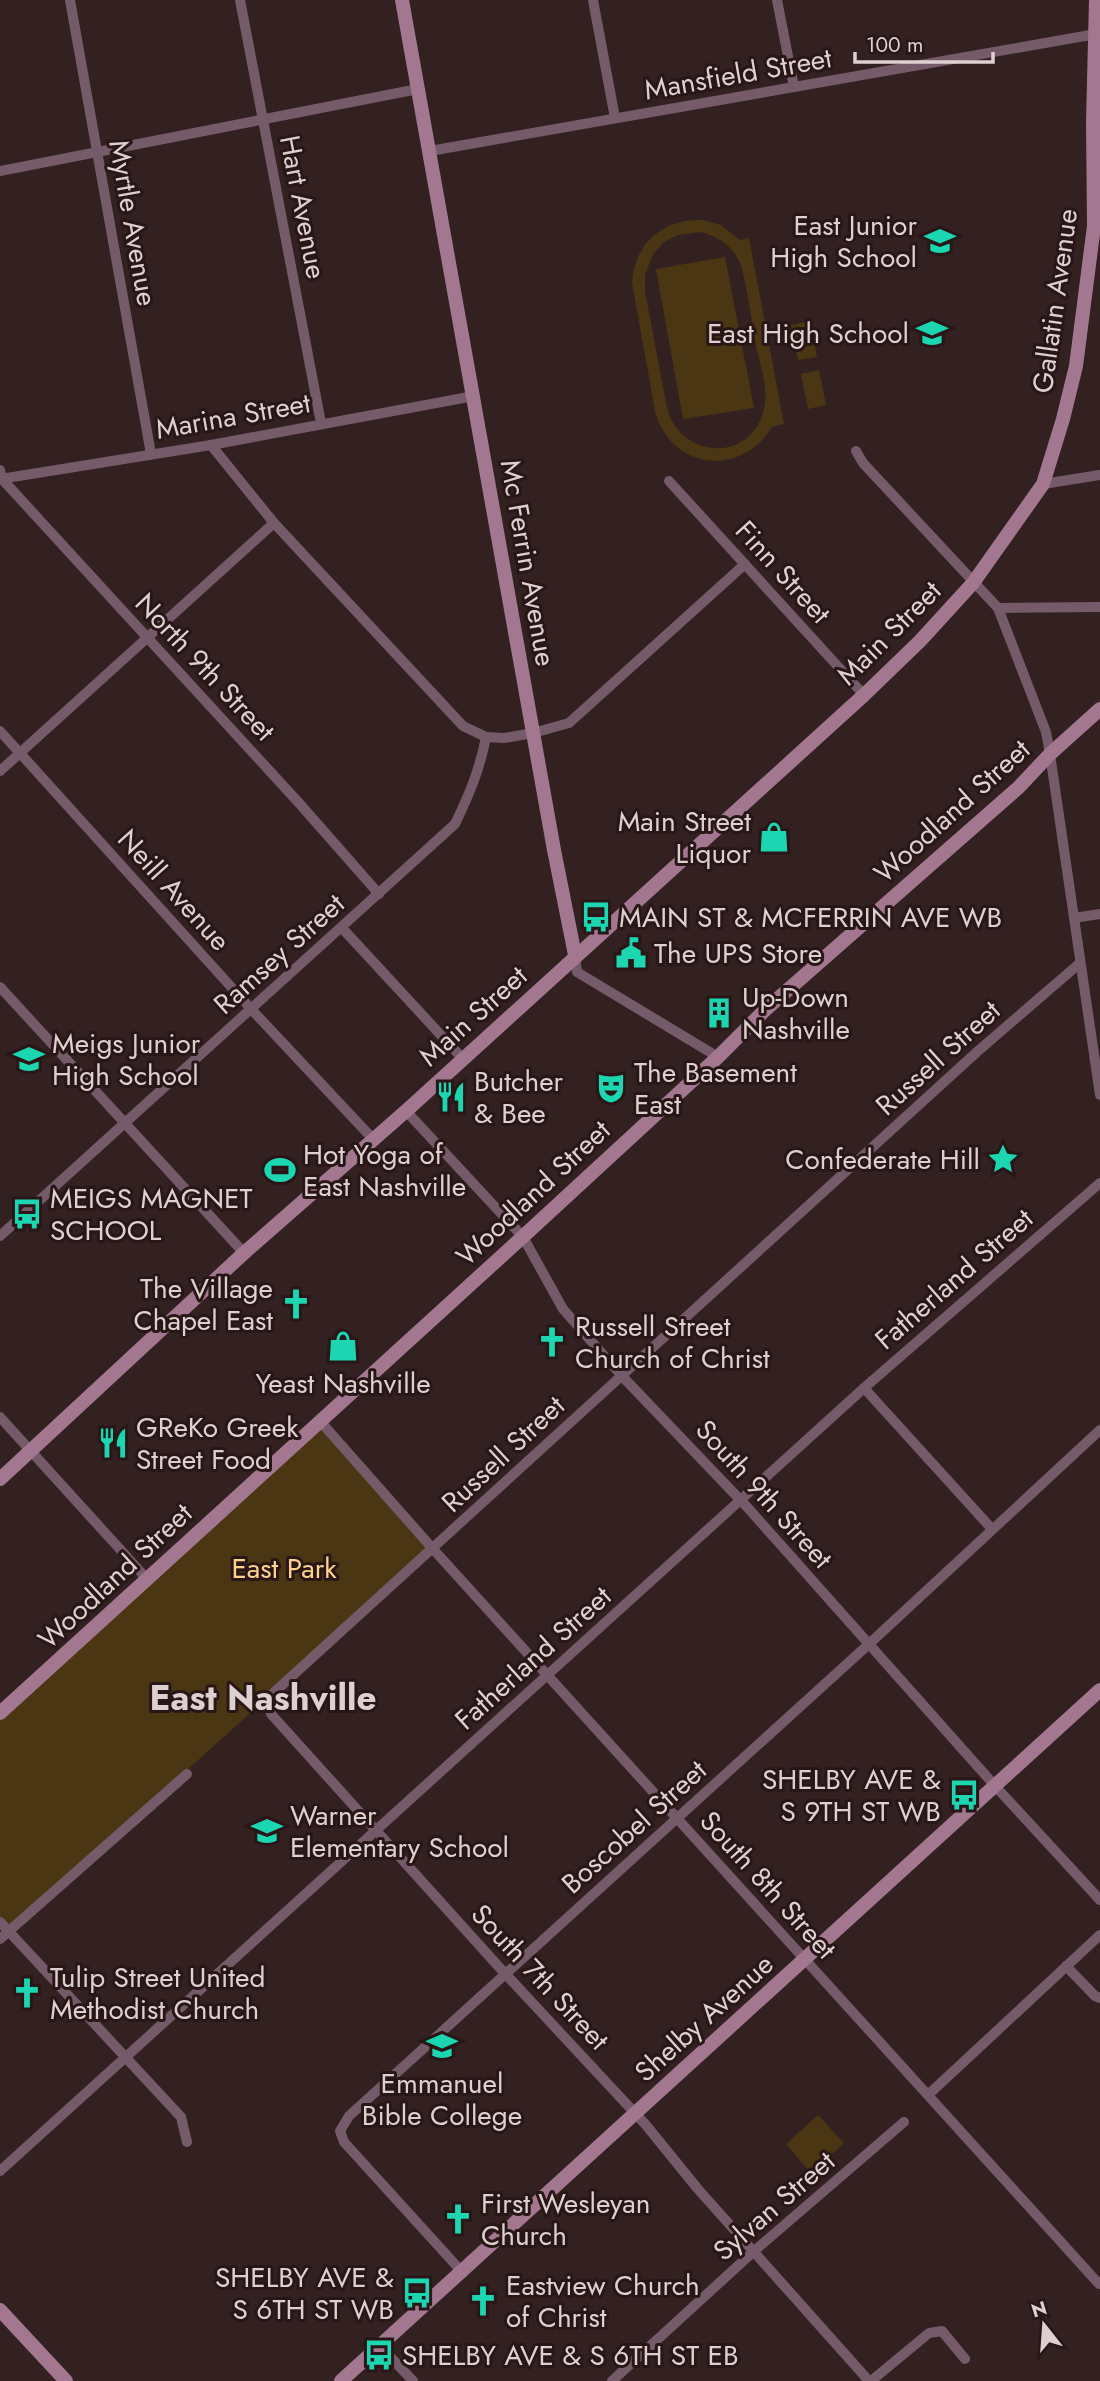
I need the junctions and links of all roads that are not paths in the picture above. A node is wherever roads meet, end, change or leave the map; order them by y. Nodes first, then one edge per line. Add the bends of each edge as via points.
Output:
1 (70, 0) edge
2 (240, 0) edge
3 (402, 0) edge
4 (593, 0) edge
5 (777, 0) edge
6 (1096, 0) edge
7 (1096, 34) junction
8 (794, 87) junction
9 (418, 89) junction
10 (615, 118) junction
11 (262, 120) junction
12 (1097, 144) edge
13 (430, 151) junction
14 (97, 153) junction
15 (0, 171) edge
16 (1094, 226) junction
17 (1100, 244) edge
18 (474, 396) junction
19 (321, 423) junction
20 (211, 445) junction
21 (856, 451) dead end
22 (151, 454) junction
23 (1100, 475) edge
24 (1, 476) edge
25 (669, 481) dead end
26 (1043, 484) junction
27 (274, 523) junction
28 (745, 564) junction
29 (973, 583) junction
30 (1100, 607) edge
31 (998, 608) junction
32 (146, 638) junction
33 (864, 695) junction
34 (1100, 709) edge
35 (0, 731) edge
36 (533, 733) junction
37 (486, 737) junction
38 (20, 753) junction
39 (1050, 754) junction
40 (0, 771) edge
41 (379, 894) junction
42 (1100, 914) edge
43 (1074, 918) junction
44 (342, 928) junction
45 (575, 955) junction
46 (1080, 963) junction
47 (0, 986) edge
48 (252, 1010) junction
49 (718, 1057) junction
50 (463, 1059) junction
51 (1100, 1095) edge
52 (406, 1111) junction
53 (124, 1122) junction
54 (373, 1139) junction
55 (1100, 1183) edge
56 (0, 1236) edge
57 (523, 1237) junction
58 (244, 1253) junction
59 (621, 1375) junction
60 (864, 1388) junction
61 (0, 1417) edge
62 (320, 1421) junction
63 (1100, 1430) edge
64 (30, 1451) junction
65 (0, 1479) edge
66 (739, 1501) junction
67 (992, 1529) junction
68 (433, 1549) junction
69 (147, 1579) junction
70 (869, 1644) junction
71 (548, 1675) junction
72 (1100, 1690) edge
73 (269, 1697) joint
74 (0, 1713) edge
75 (187, 1774) dead end
76 (996, 1787) junction
77 (677, 1818) junction
78 (376, 1832) junction
79 (1100, 1900) edge
80 (0, 1922) edge
81 (4, 1935) edge
82 (1100, 1935) edge
83 (805, 1960) junction
84 (1066, 1966) junction
85 (506, 1974) junction
86 (1100, 1998) edge
87 (125, 2058) junction
88 (929, 2094) junction
89 (635, 2114) junction
90 (904, 2122) dead end
91 (187, 2142) dead end
92 (0, 2171) edge
93 (753, 2252) junction
94 (463, 2273) junction
95 (1099, 2284) edge
96 (0, 2310) edge
97 (380, 2346) junction
98 (965, 2359) dead end
99 (66, 2381) edge
100 (341, 2381) edge
101 (413, 2381) edge
102 (612, 2381) edge
103 (870, 2381) edge

1 - 14 street, Myrtle Avenue
2 - 11 street, Hart Avenue
3 - 9 street, Mc Ferrin Avenue
4 - 10 street
5 - 8 street
6 - 7 street, Gallatin Avenue
7 - 8 street, Mansfield Street
7 - 12 street, Gallatin Avenue
8 - 10 street, Mansfield Street
9 - 11 street
9 - 13 street, Mc Ferrin Avenue
10 - 13 street, Mansfield Street
11 - 14 street
11 - 19 street, Hart Avenue
12 - 16 street, Gallatin Avenue
13 - 18 street, Mc Ferrin Avenue
14 - 15 street
14 - 22 street, Myrtle Avenue
16 - 17 street
16 - 26 street, Gallatin Avenue via 1076,366
18 - 19 street, Marina Street
18 - 36 street, Mc Ferrin Avenue
19 - 20 street, Marina Street
20 - 22 street, Marina Street
20 - 27 street
21 - 29 street
22 - 24 street, Marina Street
23 - 26 street
24 - 32 street, North 9th Street
25 - 28 street, Finn Street
26 - 29 street, Gallatin Avenue
27 - 32 street
27 - 37 street via 463,726
28 - 33 street, Finn Street
28 - 36 street via 569,723
29 - 31 street
29 - 33 street, Main Street
30 - 31 street
31 - 39 street via 1046,732
32 - 38 street
32 - 41 street, North 9th Street
33 - 45 street, Main Street
34 - 39 street, Woodland Street
35 - 38 street, Neill Avenue
36 - 37 street
36 - 45 street, Mc Ferrin Avenue
37 - 41 street, Ramsey Street via 472,790 455,824
38 - 40 street
38 - 48 street, Neill Avenue
39 - 43 street
39 - 49 street, Woodland Street via 1020,787 765,1010
41 - 44 street, Ramsey Street
42 - 43 street
43 - 46 street
44 - 48 street, Ramsey Street
44 - 50 street
45 - 49 street, Mc Ferrin Avenue via 577,972
45 - 50 street, Main Street
46 - 51 street
46 - 59 street, Russell Street
47 - 53 street
48 - 53 street, Ramsey Street
48 - 54 street, Neill Avenue
49 - 57 street, Woodland Street
50 - 52 street, Main Street
52 - 54 street, Main Street
52 - 57 street, South 9th Street
53 - 56 street, Ramsey Street
53 - 58 street
54 - 58 street, Main Street
55 - 60 street, Fatherland Street
57 - 59 street, South 9th Street via 563,1309
57 - 62 street, Woodland Street
58 - 64 street, Main Street
59 - 66 street, South 9th Street
59 - 68 street, Russell Street
60 - 66 street, Fatherland Street
60 - 67 street
61 - 64 street
62 - 68 street, South 8th Street
62 - 69 street, Woodland Street
63 - 67 street, Boscobel Street
64 - 65 street, Main Street
64 - 69 street
66 - 70 street, South 9th Street
66 - 71 street, Fatherland Street
67 - 70 street, Boscobel Street
68 - 71 street, South 8th Street
68 - 73 street, Russell Street
69 - 74 street, Woodland Street
70 - 76 street, South 9th Street
70 - 77 street, Boscobel Street
71 - 77 street, South 8th Street
71 - 78 street, Fatherland Street
72 - 76 street, Shelby Avenue
73 - 78 street, South 7th Street via 271,1714
75 - 81 street
76 - 79 street, South 9th Street
76 - 83 street, Shelby Avenue
77 - 83 street, South 8th Street
77 - 85 street, Boscobel Street
78 - 85 street, South 7th Street
78 - 87 street, Fatherland Street
80 - 81 street
81 - 87 street
82 - 84 street
83 - 88 street, South 8th Street
83 - 89 street, Shelby Avenue
84 - 86 street
84 - 88 street
85 - 89 street, South 7th Street
85 - 94 street, Boscobel Street via 349,2116 340,2132 344,2142
87 - 91 street via 181,2117
87 - 92 street, Fatherland Street
88 - 95 street, South 8th Street
89 - 93 street, South 7th Street
89 - 94 street, Shelby Avenue
90 - 93 street, Sylvan Street
93 - 102 street, Sylvan Street
93 - 103 street, South 7th Street
94 - 97 street, Shelby Avenue
96 - 99 street
97 - 100 street, Shelby Avenue
97 - 101 street
98 - 103 street via 942,2331 936,2331

